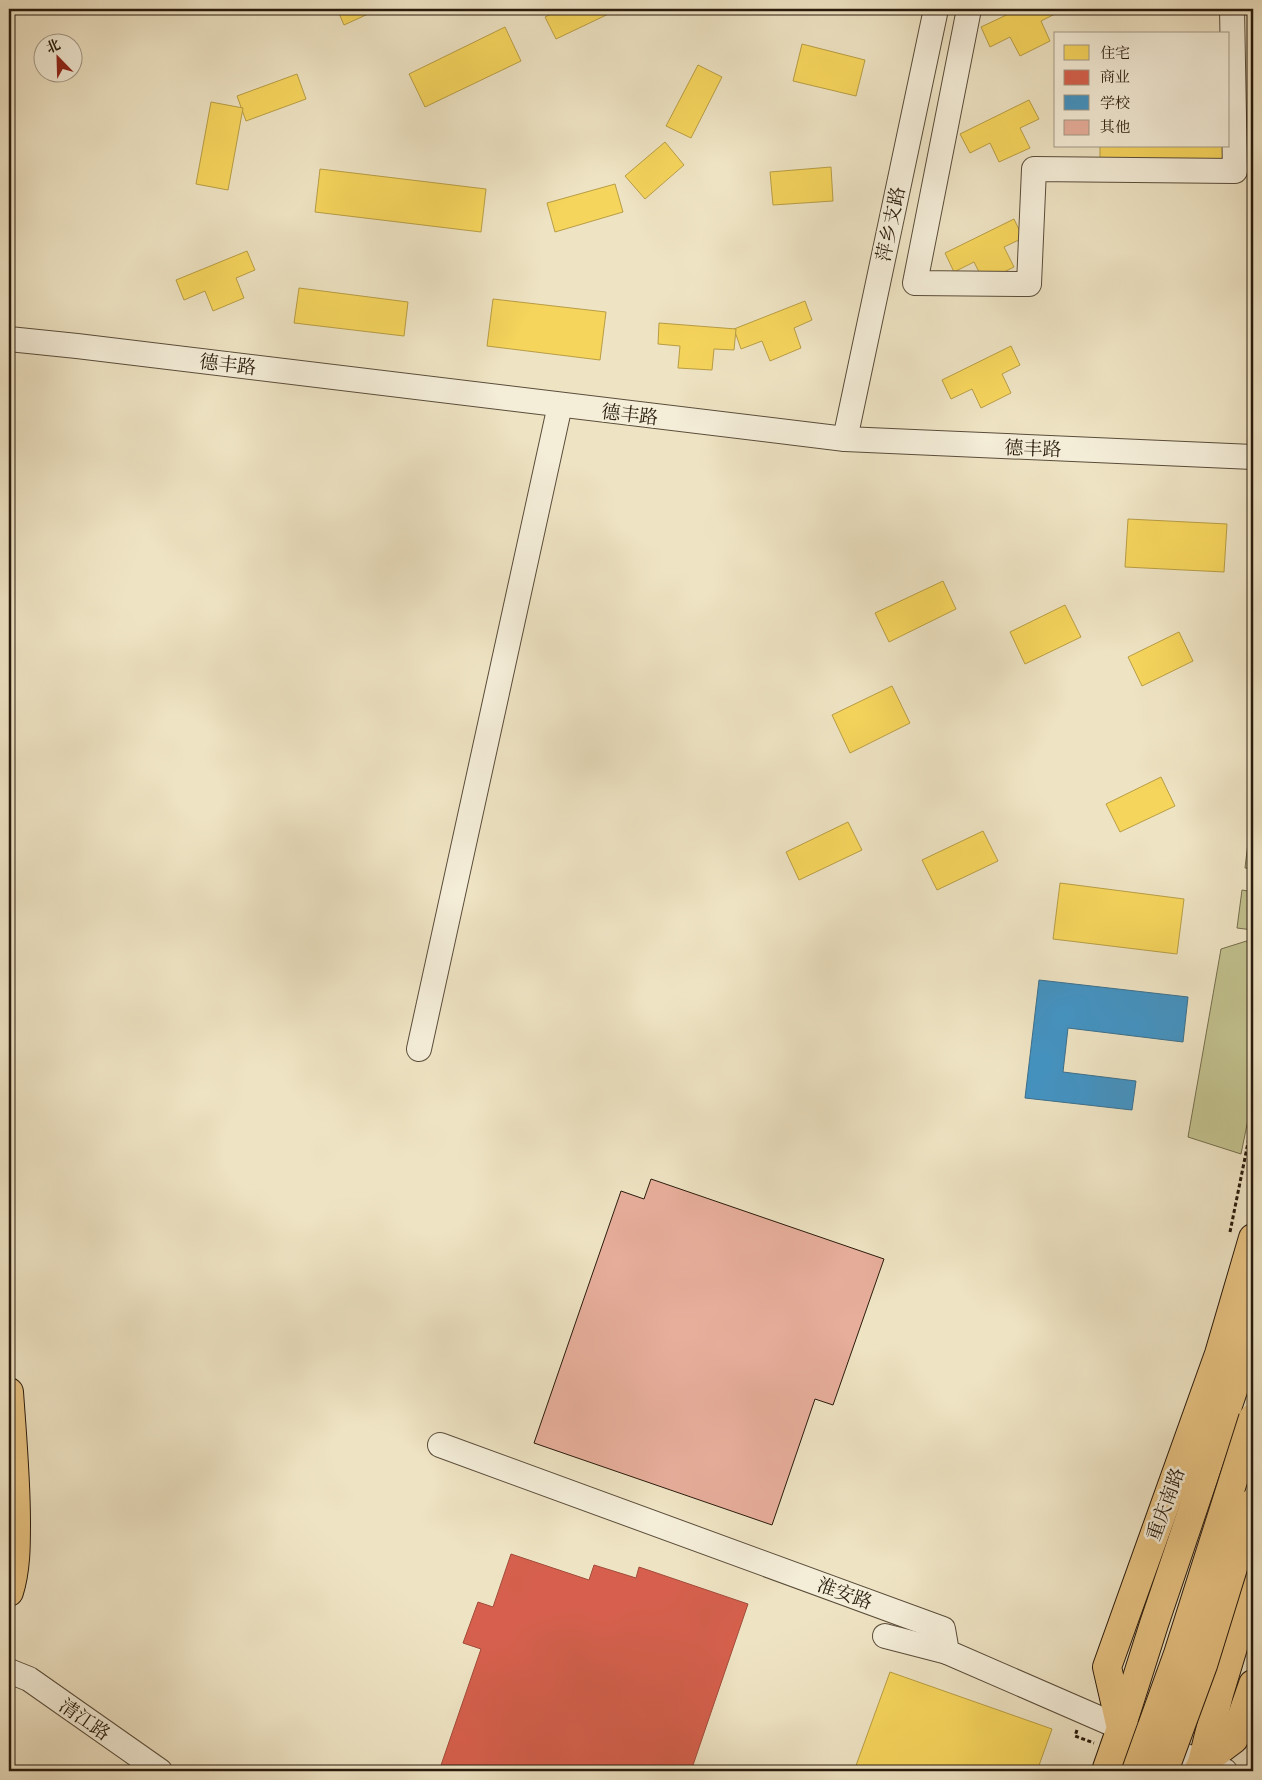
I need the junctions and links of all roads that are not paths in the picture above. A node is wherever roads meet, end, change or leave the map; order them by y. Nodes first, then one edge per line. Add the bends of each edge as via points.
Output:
1 (1232, 9) edge
2 (935, 13) edge
3 (968, 14) edge
4 (9, 339) edge
5 (560, 405) junction
6 (845, 439) junction
7 (1253, 457) edge
8 (419, 1049) dead end
9 (1253, 1238) edge
10 (1253, 1317) edge
11 (9, 1392) edge
12 (1253, 1418) edge
13 (440, 1445) dead end
14 (1253, 1503) edge
15 (1253, 1581) edge
16 (9, 1592) edge
17 (885, 1636) dead end
18 (947, 1652) junction
19 (9, 1671) edge
20 (1253, 1684) edge
21 (1120, 1728) junction
22 (1208, 1769) edge
23 (160, 1771) edge
24 (1106, 1771) edge
25 (1136, 1771) edge
26 (1164, 1771) edge

1 - 3 street via 1235,171 1034,169 1029,284 915,284
2 - 3 street
2 - 6 street, 萍乡支路
4 - 5 street, 德丰路
5 - 6 street, 德丰路
5 - 8 street
6 - 7 street, 德丰路
9 - 21 main road, 重庆南路 via 1218,1354 1107,1667
10 - 21 main road via 1243,1360
11 - 16 main road via 16,1543
12 - 25 main road, bridge via 1178,1654
13 - 18 street, 淮安路 via 943,1629
14 - 26 main road, bridge via 1203,1664
15 - 22 main road via 1219,1694
17 - 18 street
18 - 21 street
19 - 23 street, 清江路 via 29,1679
20 - 22 main road via 1234,1739
21 - 22 street
21 - 24 main road

